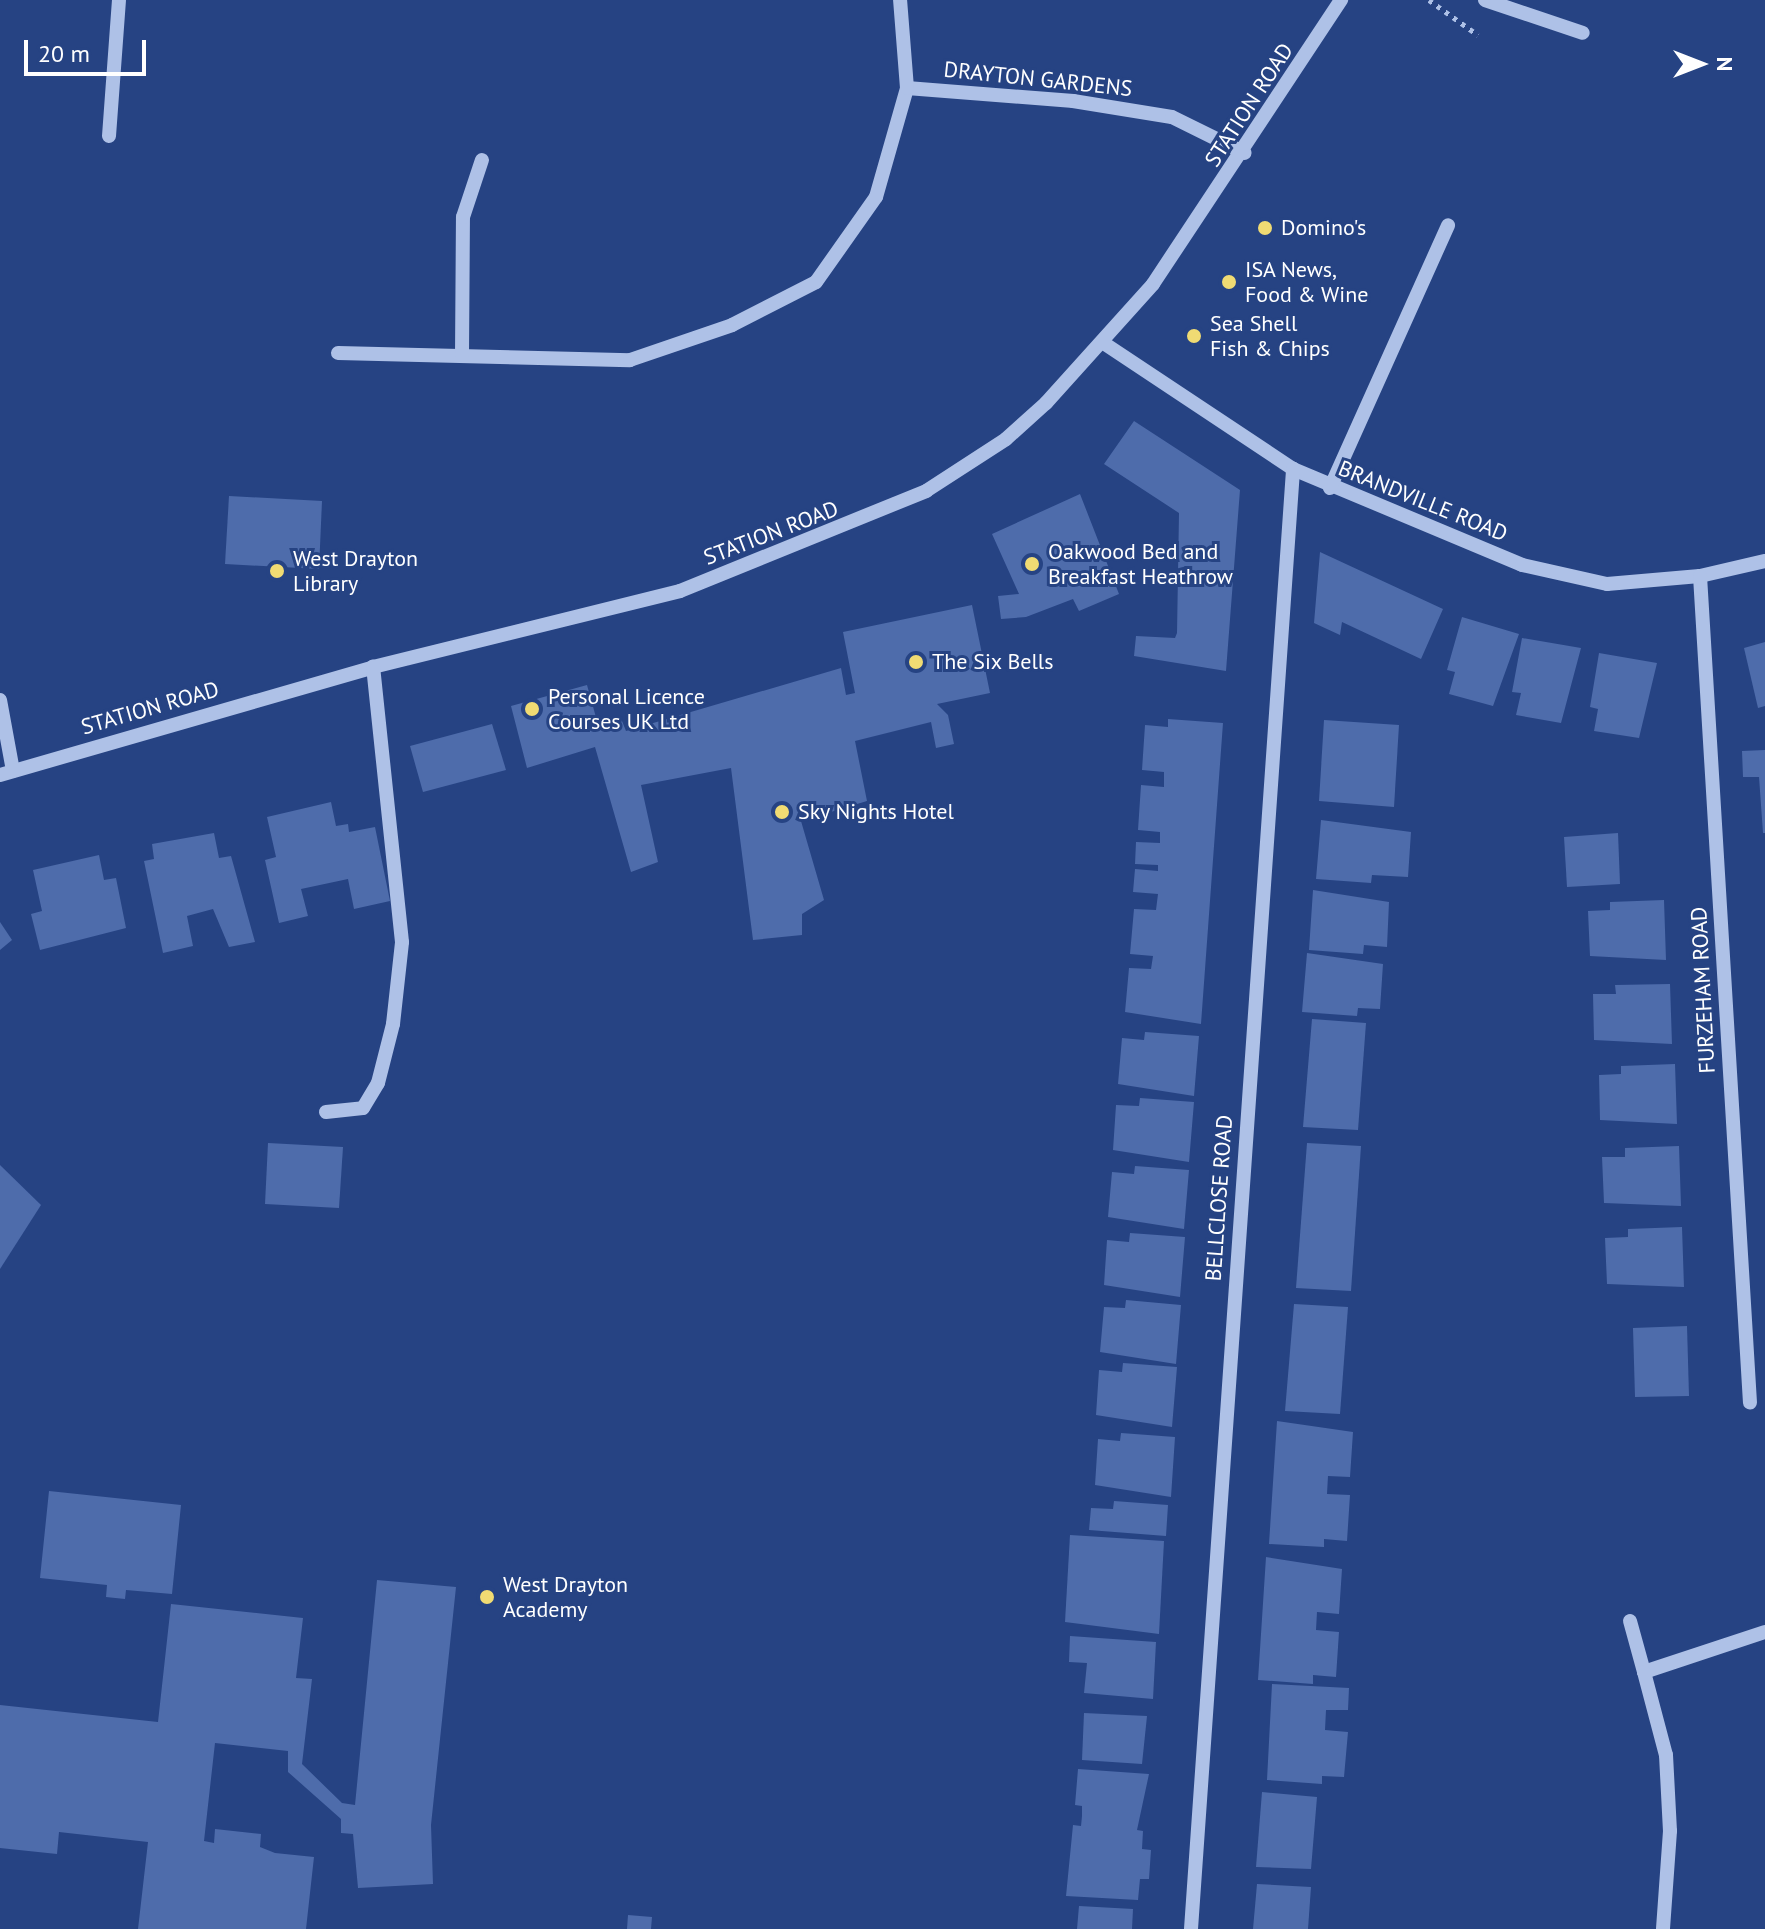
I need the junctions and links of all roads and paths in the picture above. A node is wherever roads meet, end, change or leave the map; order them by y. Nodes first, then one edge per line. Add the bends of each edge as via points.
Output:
1 (119, 0) edge
2 (900, 0) edge
3 (1341, 0) edge
4 (1429, 0) edge
5 (1485, 0) edge
6 (1583, 33) dead end
7 (1478, 35) dead end
8 (907, 88) junction
9 (109, 136) dead end
10 (1245, 153) junction
11 (482, 160) dead end
12 (1448, 225) dead end
13 (1102, 342) junction
14 (338, 353) dead end
15 (462, 355) junction
16 (1293, 469) junction
17 (1330, 488) junction
18 (1765, 561) edge
19 (1700, 576) junction
20 (373, 667) junction
21 (0, 700) edge
22 (6, 773) edge
23 (326, 1112) dead end
24 (1750, 1402) dead end
25 (1630, 1621) dead end
26 (1765, 1632) edge
27 (1644, 1672) junction
28 (1191, 1929) edge
29 (1663, 1929) edge

1 - 9 street
2 - 8 street
3 - 10 street, STATION ROAD
4 - 7 path
5 - 6 street
8 - 10 street, DRAYTON GARDENS via 1073,101 1172,117
8 - 15 street via 876,197 816,282 732,325 630,360
10 - 13 street, STATION ROAD via 1153,284
11 - 15 street via 463,217
12 - 17 street
13 - 16 street, BRANDVILLE ROAD
13 - 20 street, STATION ROAD via 1006,439 885,512 680,591
14 - 15 street
16 - 17 street, BRANDVILLE ROAD
16 - 28 street, BELLCLOSE ROAD
17 - 19 street, BRANDVILLE ROAD via 1566,577 1607,584
18 - 19 street, BRANDVILLE ROAD
19 - 24 street, FURZEHAM ROAD
20 - 22 street, STATION ROAD
20 - 23 street via 386,757 401,956 378,1083 363,1108
21 - 22 street
25 - 27 street
26 - 27 street
27 - 29 street via 1667,1768

